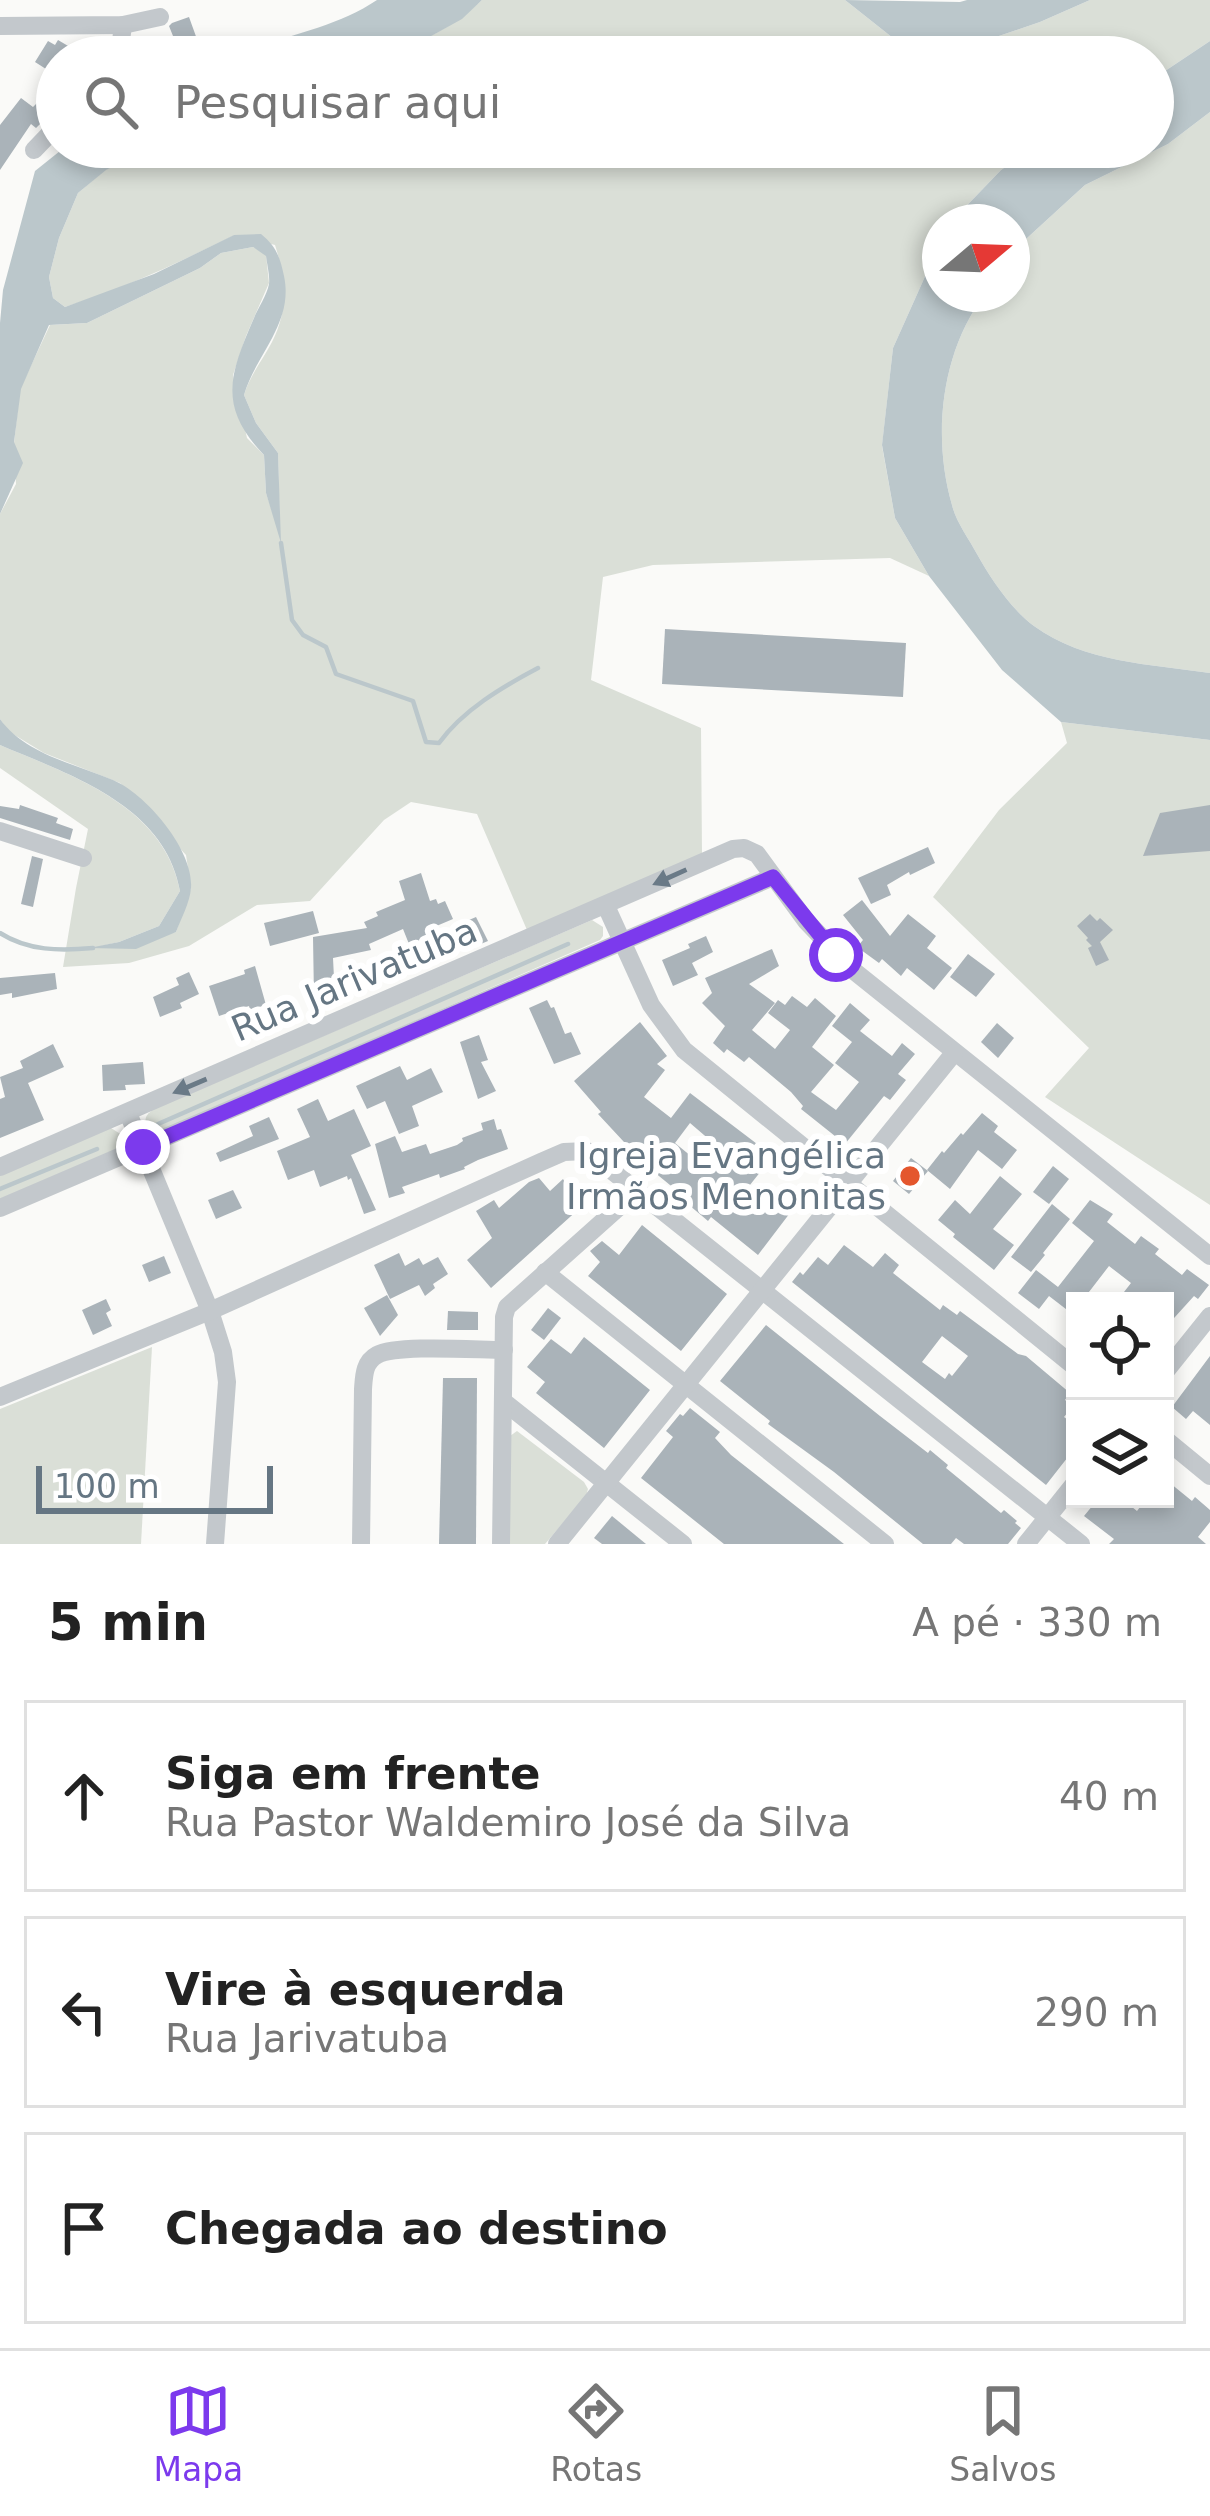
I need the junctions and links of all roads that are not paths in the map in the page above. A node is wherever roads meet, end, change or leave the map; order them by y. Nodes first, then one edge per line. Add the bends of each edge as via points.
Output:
1 (160, 17) dead end
2 (0, 26) edge
3 (123, 26) junction
4 (122, 36) edge
5 (0, 831) edge
6 (83, 858) dead end
7 (773, 877) junction
8 (606, 906) junction
9 (621, 942) junction
10 (954, 1053) junction
11 (128, 1113) junction
12 (143, 1147) junction
13 (0, 1167) edge
14 (848, 1184) junction
15 (638, 1190) junction
16 (0, 1208) edge
17 (1210, 1256) edge
18 (545, 1272) junction
19 (763, 1289) junction
20 (210, 1311) junction
21 (1210, 1316) edge
22 (504, 1350) junction
23 (1066, 1360) edge
24 (1174, 1361) edge
25 (685, 1385) junction
26 (0, 1397) edge
27 (503, 1401) junction
28 (1174, 1446) edge
29 (1210, 1476) edge
30 (607, 1483) junction
31 (1066, 1495) edge
32 (1048, 1517) junction
33 (215, 1544) edge
34 (361, 1544) edge
35 (500, 1544) edge
36 (557, 1544) edge
37 (683, 1544) edge
38 (884, 1544) edge
39 (1026, 1544) edge
40 (1081, 1544) edge

1 - 3 street
2 - 3 street
3 - 4 street
5 - 6 street
7 -> 8 street, Rua Jarivatuba via 753,850 734,849
7 - 9 street, Rua Jarivatuba
7 - 10 street via 836,955
8 - 9 street
8 -> 11 street, Rua Jarivatuba
9 - 12 street, Rua Jarivatuba
9 - 14 street via 684,1050
10 - 14 street
10 - 17 street
11 - 12 street
11 - 13 street, Rua Jarivatuba
12 - 16 street, Rua Jarivatuba
12 - 20 street
14 - 19 street
14 - 23 street
15 - 18 street
15 - 19 street
15 - 20 street via 587,1151 565,1152
18 - 22 street via 507,1307
18 - 25 street
19 - 25 street
19 - 32 street
20 - 26 street
20 - 33 street via 227,1382
21 - 24 street
22 - 27 street
22 - 34 street via 400,1350 367,1365
25 - 30 street
25 - 38 street
27 - 30 street
27 - 35 street
28 - 29 street
30 - 36 street
30 - 37 street
31 - 32 street
32 - 39 street
32 - 40 street

